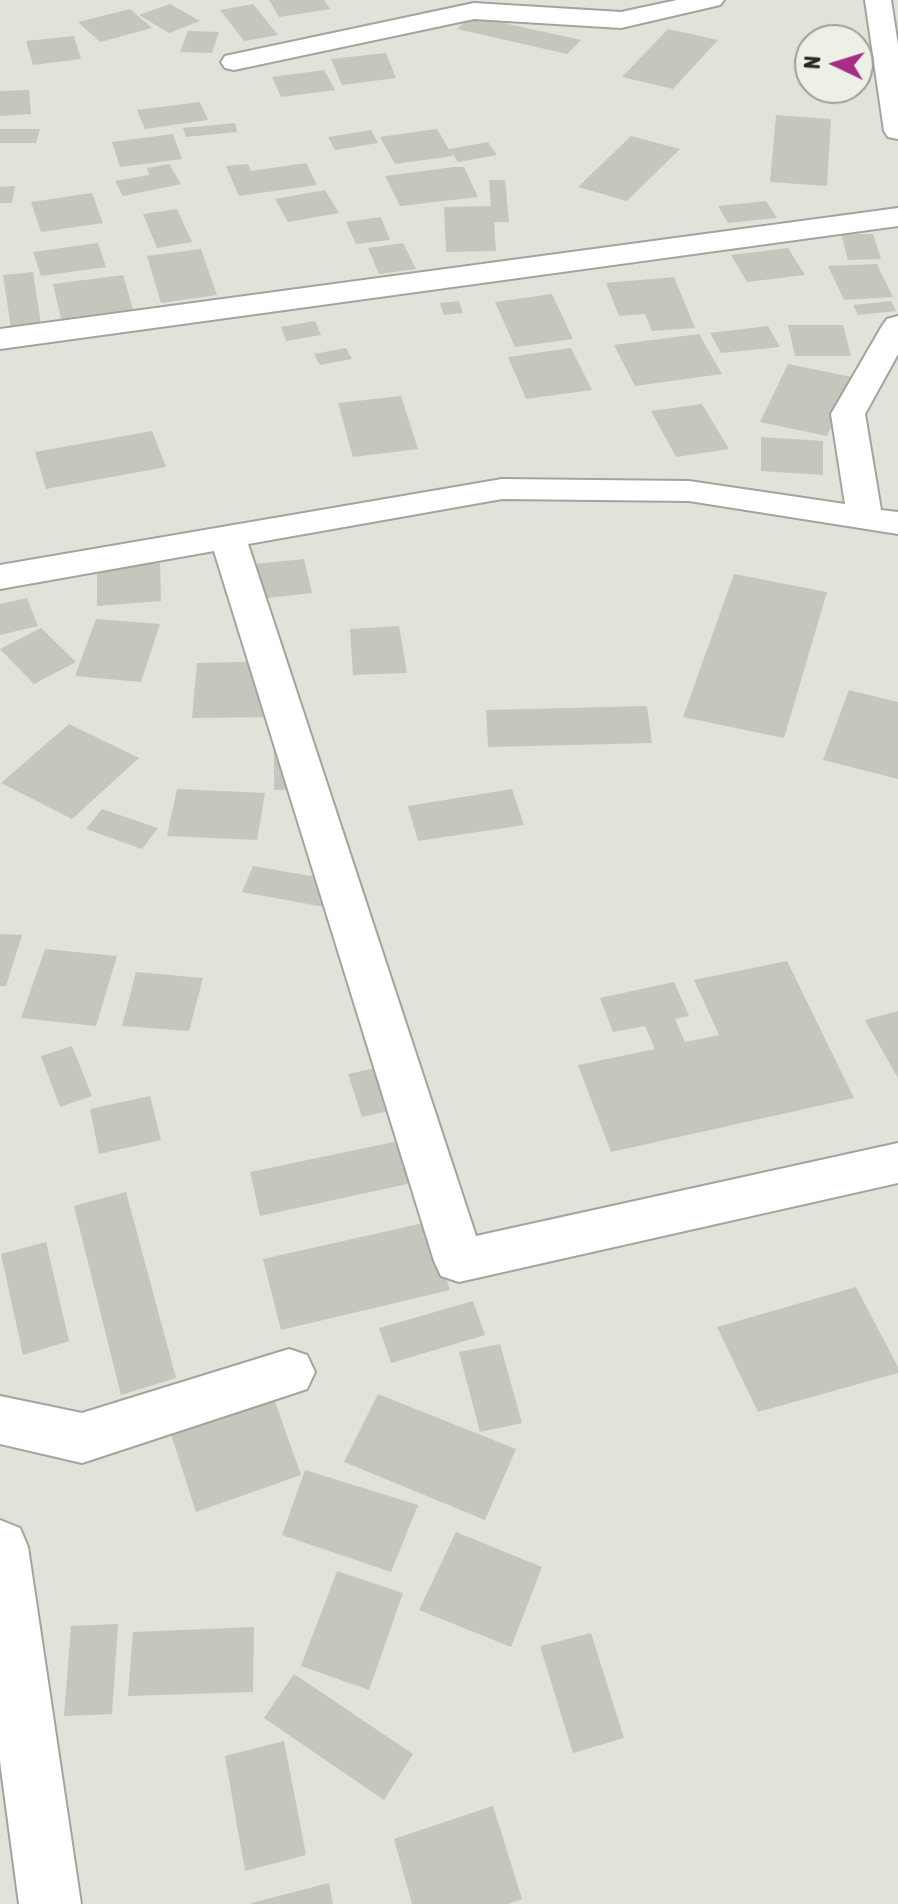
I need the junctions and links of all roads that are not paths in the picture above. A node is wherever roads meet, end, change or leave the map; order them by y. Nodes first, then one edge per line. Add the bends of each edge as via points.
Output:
1 (711, 0) edge
2 (878, 0) edge
3 (234, 62) dead end
4 (898, 131) edge
5 (898, 217) edge
6 (898, 326) edge
7 (0, 339) edge
8 (882, 520) edge
9 (228, 537) junction
10 (0, 577) edge
11 (898, 1163) edge
12 (289, 1372) dead end
13 (0, 1420) edge
14 (0, 1547) edge
15 (50, 1904) edge

1 - 3 street via 621,20 474,11
2 - 4 street
5 - 7 street
6 - 8 street via 848,414
8 - 9 street via 689,491 502,489
9 - 10 street
9 - 11 street via 459,1261
12 - 13 street via 82,1438
14 - 15 street

